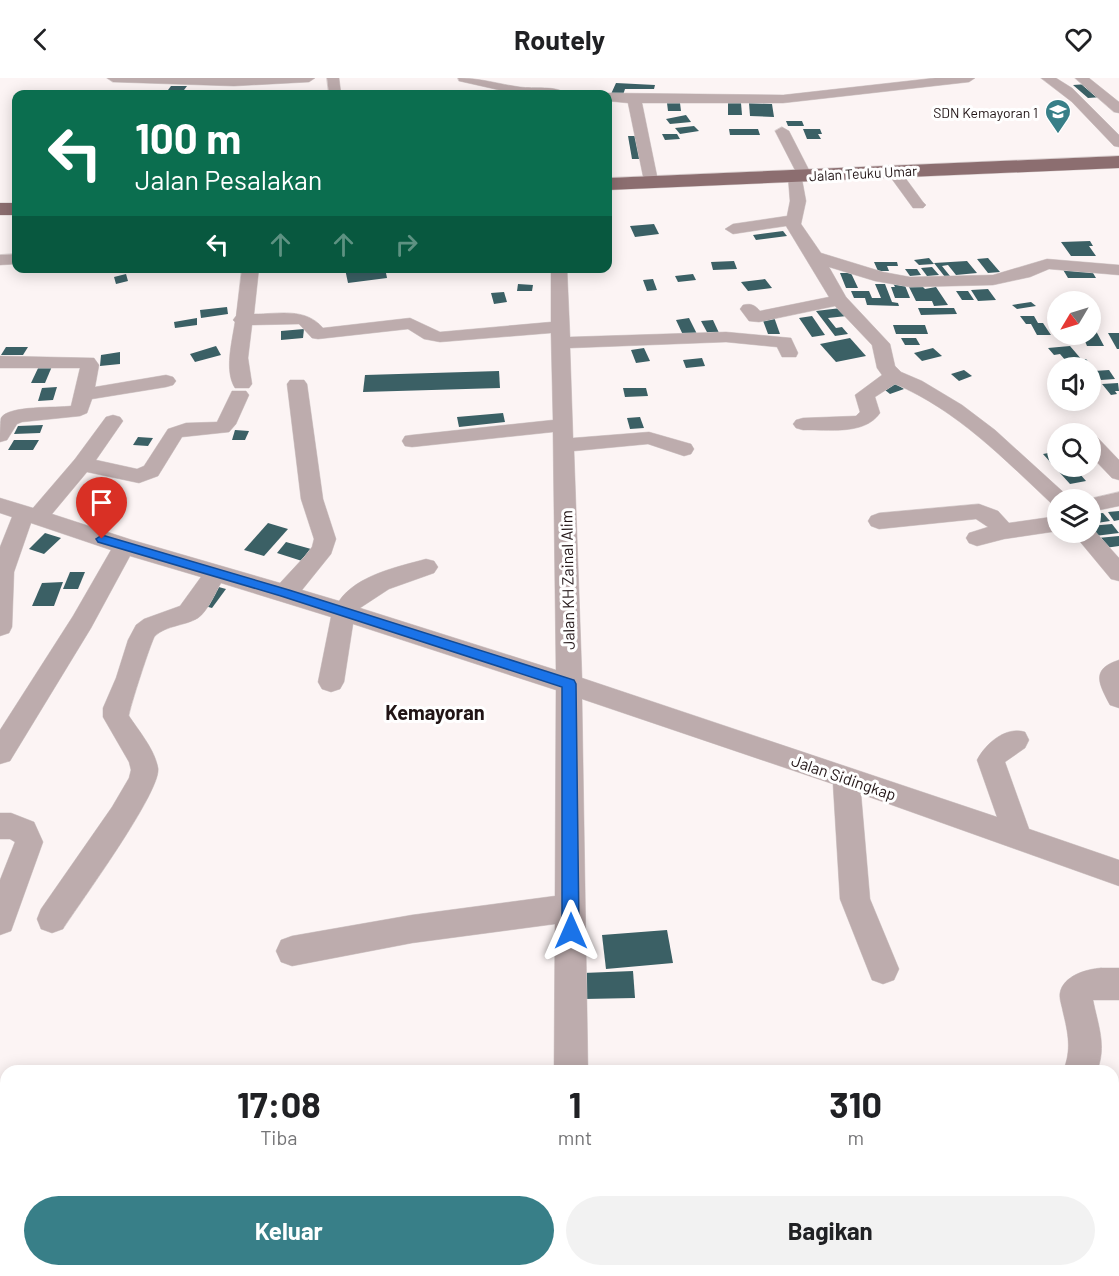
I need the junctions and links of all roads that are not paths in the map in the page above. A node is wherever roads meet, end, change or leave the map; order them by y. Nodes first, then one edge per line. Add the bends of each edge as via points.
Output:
1 (113, 78) edge
2 (309, 78) edge
3 (464, 78) edge
4 (969, 78) edge
5 (1047, 78) edge
6 (1081, 78) edge
7 (293, 79) edge
8 (204, 80) edge
9 (515, 90) edge
10 (612, 97) edge
11 (634, 99) junction
12 (1119, 109) edge
13 (782, 131) dead end
14 (1119, 143) edge
15 (1119, 156) edge
16 (1119, 162) edge
17 (847, 170) junction
18 (893, 171) junction
19 (798, 173) junction
20 (650, 176) junction
21 (612, 178) edge
22 (612, 184) edge
23 (918, 205) dead end
24 (794, 220) junction
25 (733, 229) dead end
26 (814, 257) junction
27 (1119, 270) edge
28 (250, 273) edge
29 (559, 273) edge
30 (839, 300) junction
31 (749, 309) dead end
32 (242, 321) junction
33 (562, 335) junction
34 (789, 353) dead end
35 (0, 363) edge
36 (894, 376) junction
37 (166, 381) dead end
38 (297, 384) dead end
39 (84, 394) junction
40 (113, 421) dead end
41 (803, 424) dead end
42 (564, 435) junction
43 (0, 436) edge
44 (412, 441) dead end
45 (684, 449) dead end
46 (1101, 454) edge
47 (82, 464) junction
48 (1119, 473) edge
49 (1049, 489) edge
50 (1119, 499) edge
51 (1101, 503) edge
52 (0, 505) edge
53 (31, 515) junction
54 (879, 521) dead end
55 (1047, 525) edge
56 (1004, 531) junction
57 (977, 538) dead end
58 (1093, 543) edge
59 (124, 546) junction
60 (2, 565) edge
61 (426, 567) dead end
62 (1119, 573) edge
63 (215, 574) junction
64 (285, 593) junction
65 (345, 612) junction
66 (0, 627) edge
67 (1119, 670) edge
68 (331, 681) dead end
69 (569, 684) junction
70 (1119, 698) edge
71 (1016, 741) dead end
72 (0, 753) edge
73 (846, 777) junction
74 (0, 826) edge
75 (1018, 838) junction
76 (1119, 873) edge
77 (571, 908) junction
78 (52, 919) dead end
79 (0, 921) edge
80 (292, 951) dead end
81 (883, 969) dead end
82 (1119, 984) edge
83 (572, 1065) edge
84 (1083, 1065) edge

1 - 8 street
2 - 7 street
3 - 9 street
4 - 11 street via 783,99 660,94
5 - 14 street via 1080,103
6 - 12 street
7 - 8 street
10 - 11 street
11 - 20 street
13 - 19 street
15 - 17 main road, Jalan Teuku Umar
16 - 18 main road, Jalan Teuku Umar
17 - 18 main road, Jalan Teuku Umar
17 - 19 main road, Jalan Teuku Umar
18 - 23 street
19 - 20 main road, Jalan Teuku Umar
19 - 22 main road, Jalan Teuku Umar
19 - 24 street
20 - 21 main road, Jalan Teuku Umar
24 - 25 street
24 - 26 street
26 - 27 street via 910,282 993,280 1047,264
26 - 30 street
28 - 32 street
29 - 33 street, Jalan KH Zainal Alim
30 - 31 street via 759,317 754,317
30 - 36 street via 881,344 886,368
32 - 33 street via 303,319 318,334 410,323 426,335 440,337
32 - 47 street via 240,389 222,428 175,433 146,475
33 - 34 street via 726,337 784,342
33 - 42 street, Jalan KH Zainal Alim
35 - 39 street via 89,362
36 - 41 street via 865,395 870,413 862,421
36 - 49 street via 915,385 988,434
37 - 39 street
38 - 64 street via 312,499 325,539 313,562
39 - 43 street via 78,411 14,417
40 - 47 street
42 - 44 street
42 - 45 street via 649,438
42 - 69 street, Jalan KH Zainal Alim
46 - 48 street
47 - 53 street
50 - 51 street
52 - 53 street, Jalan Sidingkap
53 - 59 street, Jalan Sidingkap
53 - 60 street
54 - 56 street via 979,511
55 - 56 street
56 - 57 street
58 - 62 street
59 - 63 street, Jalan Sidingkap
59 - 72 street via 82,622
60 - 66 street
61 - 65 street via 377,585
63 - 64 street, Jalan Sidingkap
63 - 78 street via 189,612 153,626 140,640 116,717 142,760 142,781
64 - 65 street, Jalan Sidingkap
65 - 68 street
65 - 69 street, Jalan Sidingkap
67 - 70 street via 1112,675
69 - 73 street, Jalan Sidingkap
69 - 77 street, Jalan KH Zainal Alim
71 - 75 street via 991,760
73 - 75 street, Jalan Sidingkap
73 - 81 street via 855,899
74 - 79 street via 24,831 29,842
75 - 76 street, Jalan Sidingkap
77 - 80 street via 412,929
77 - 83 street, Jalan KH Zainal Alim
82 - 84 street via 1091,984 1076,994 1087,1045

